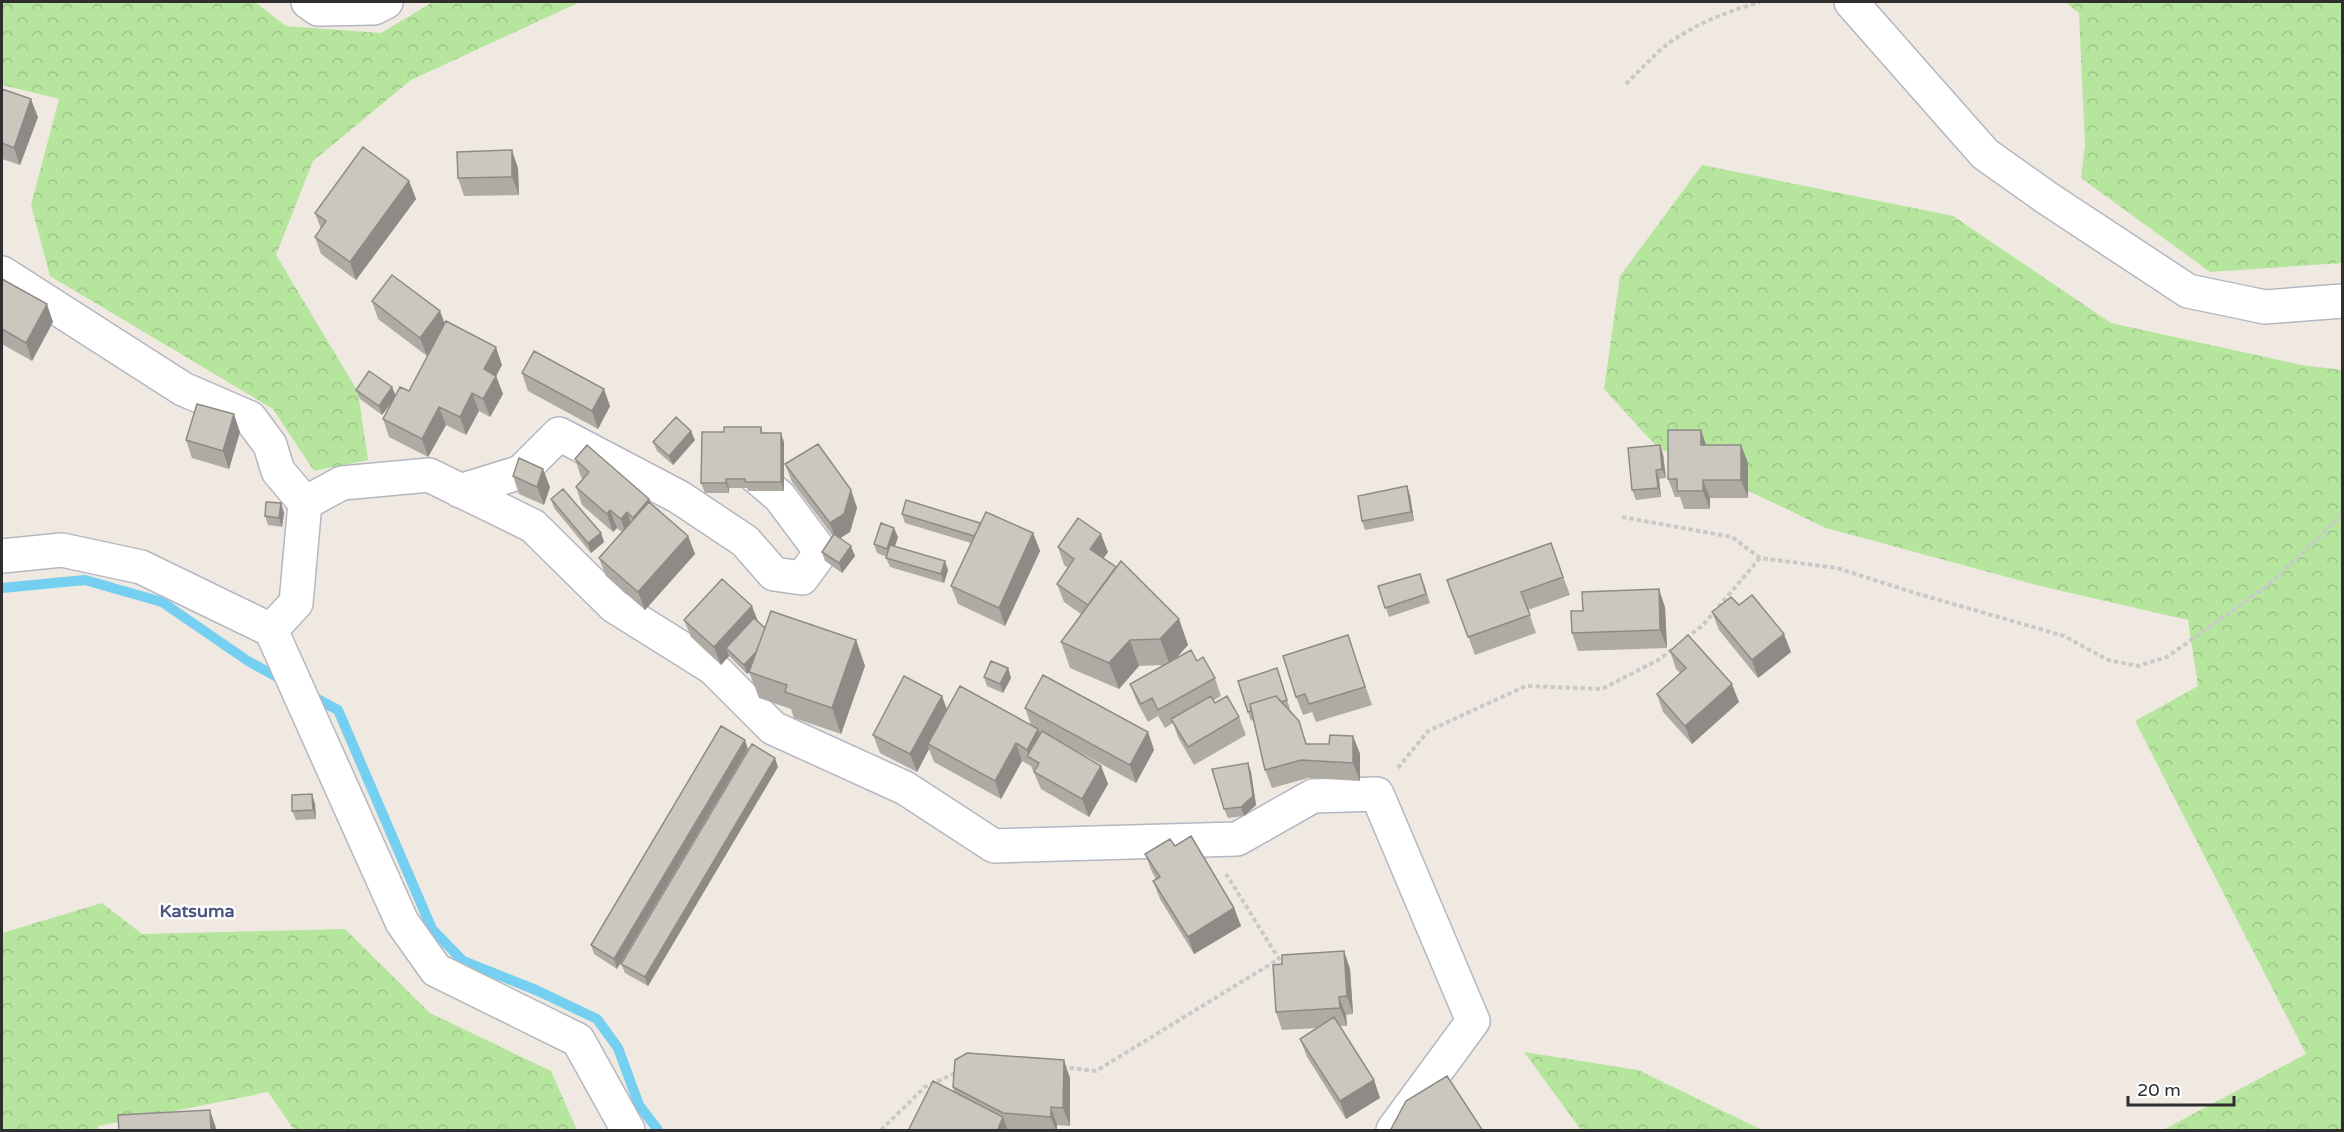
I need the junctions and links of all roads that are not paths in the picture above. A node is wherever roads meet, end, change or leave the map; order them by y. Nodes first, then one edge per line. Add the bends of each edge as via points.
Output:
1 (308, 2) edge
2 (386, 2) edge
3 (1851, 2) edge
4 (2, 273) edge
5 (2343, 301) edge
6 (753, 474) edge
7 (460, 491) junction
8 (305, 503) junction
9 (2, 556) edge
10 (271, 630) junction
11 (628, 1131) edge
12 (1393, 1131) edge

1 - 2 street via 318,9 374,8
3 - 5 street via 1985,154 2188,291 2265,308
4 - 8 street via 183,389 250,418 270,445 278,471
6 - 7 street via 780,497 821,552 802,578 774,574 746,541 679,497 559,434 521,472
7 - 8 street via 429,476 342,483
7 - 12 street via 533,526 614,606 713,668 772,728 905,788 994,846 1237,839 1313,796 1377,794 1473,1021
8 - 10 street via 296,603
9 - 10 street via 62,550 141,567
10 - 11 street via 402,922 436,970 578,1041

